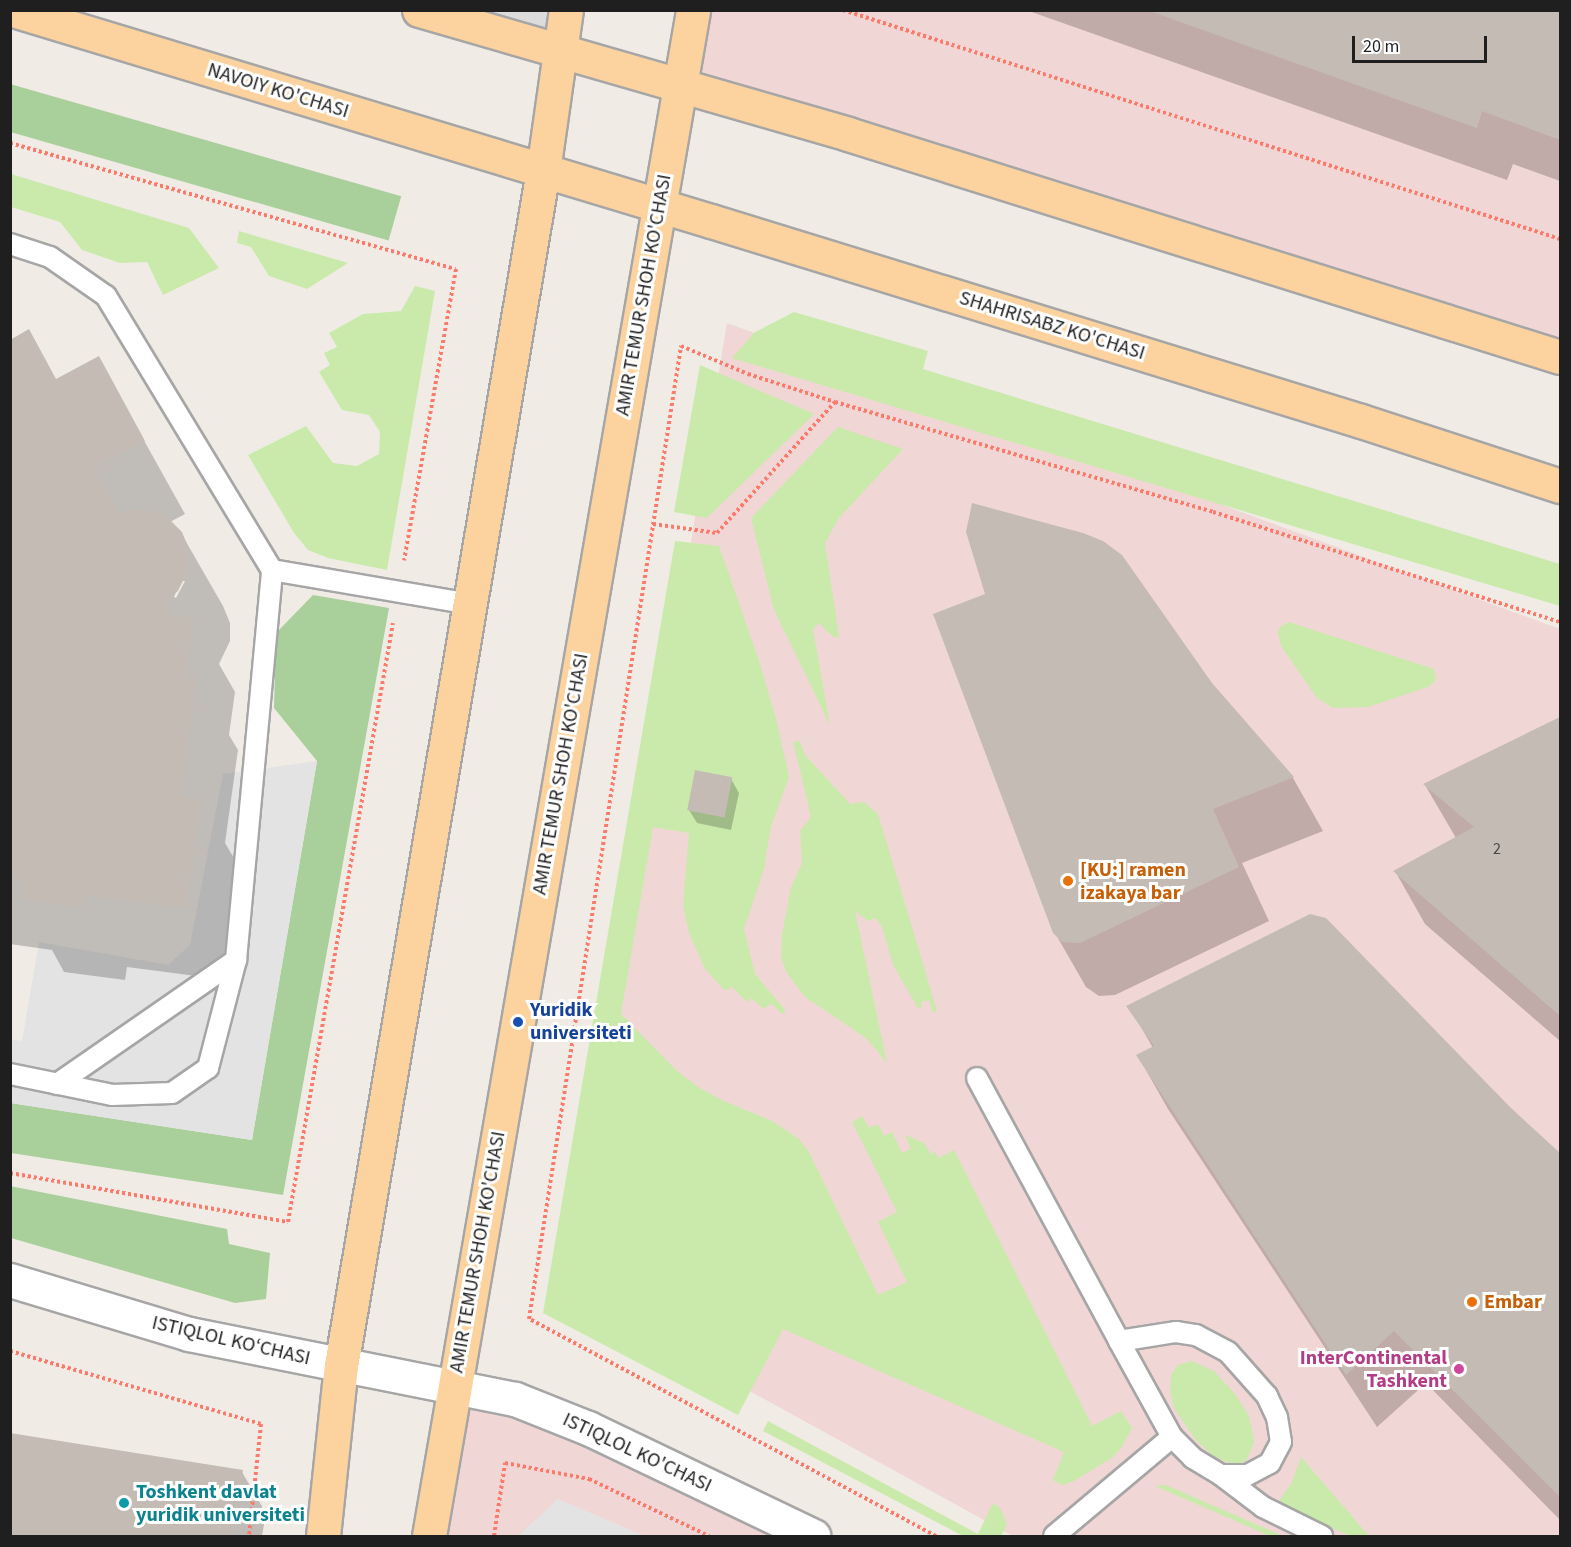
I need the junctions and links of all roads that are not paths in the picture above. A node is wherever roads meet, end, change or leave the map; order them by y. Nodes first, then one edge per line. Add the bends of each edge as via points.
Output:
1 (13, 10) edge
2 (419, 10) edge
3 (566, 10) edge
4 (693, 10) edge
5 (559, 52) junction
6 (680, 85) junction
7 (543, 171) junction
8 (660, 206) junction
9 (10, 244) edge
10 (1560, 357) edge
11 (1560, 486) edge
12 (272, 570) junction
13 (470, 604) junction
14 (236, 960) junction
15 (10, 1074) edge
16 (977, 1078) dead end
17 (57, 1084) junction
18 (10, 1280) edge
19 (1119, 1341) junction
20 (341, 1366) junction
21 (455, 1387) junction
22 (1172, 1437) junction
23 (1221, 1476) junction
24 (323, 1536) edge
25 (429, 1536) edge
26 (813, 1536) edge
27 (1054, 1536) edge
28 (1322, 1536) edge

1 - 7 main road, NAVOIY KO'CHASI
2 - 5 main road
3 - 5 main road
4 - 6 main road, AMIR TEMUR SHOH KO'CHASI
5 - 6 main road
5 - 7 main road
6 - 8 main road, AMIR TEMUR SHOH KO'CHASI
6 - 10 main road via 859,137
7 - 8 main road, SHAHRISABZ KO'CHASI
7 - 13 main road
8 - 11 main road, SHAHRISABZ KO'CHASI via 1362,420
8 - 21 main road, AMIR TEMUR SHOH KO'CHASI
9 - 12 lane via 50,257 106,296
12 - 13 lane
12 - 14 lane
13 - 20 main road
14 - 17 lane
14 - 17 lane via 208,1068 172,1093 112,1095
15 - 17 lane
16 - 19 lane
18 - 20 street, ISTIQLOL KO‘CHASI via 189,1334
19 - 22 lane
19 - 23 lane via 1167,1333 1196,1335 1227,1352 1267,1396 1280,1430 1277,1454 1270,1463 1247,1475
20 - 21 street, ISTIQLOL KO‘CHASI
20 - 24 main road
21 - 25 main road, AMIR TEMUR SHOH KO'CHASI
21 - 26 street, ISTIQLOL KO'CHASI via 515,1399 588,1428
22 - 23 lane via 1193,1458
22 - 27 lane
23 - 28 lane via 1263,1507

